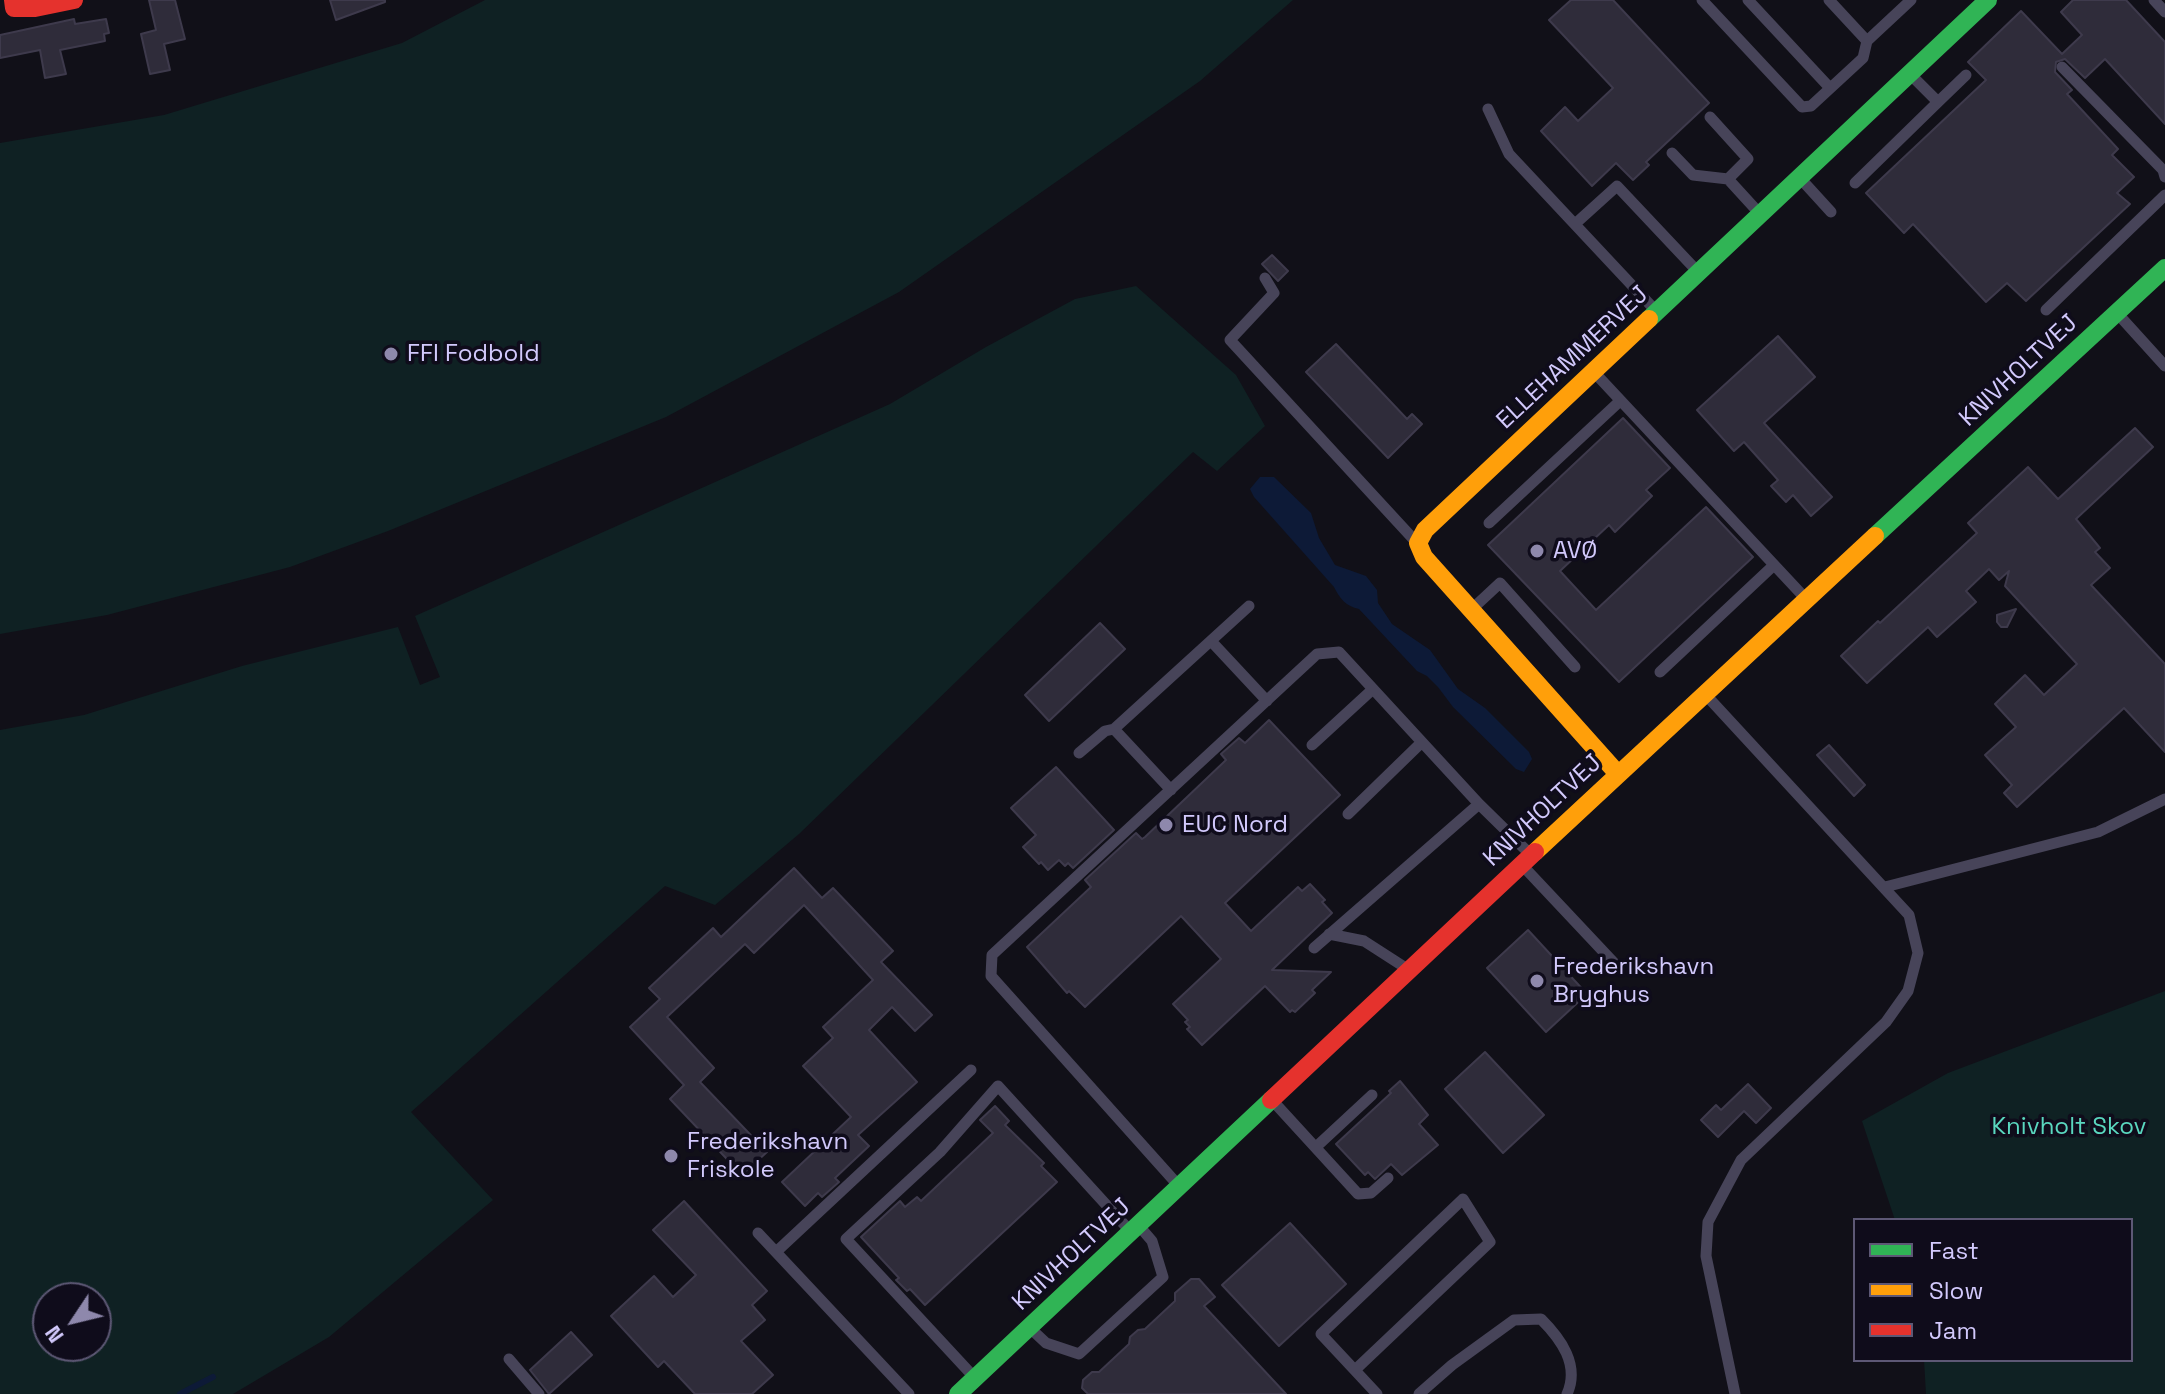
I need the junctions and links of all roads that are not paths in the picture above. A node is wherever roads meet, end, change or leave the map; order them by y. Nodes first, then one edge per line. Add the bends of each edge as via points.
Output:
1 (13, 0) edge
2 (74, 0) edge
3 (1702, 0) edge
4 (1748, 0) edge
5 (1829, 0) edge
6 (1911, 0) edge
7 (1988, 0) edge
8 (2154, 0) edge
9 (2165, 12) edge
10 (1867, 41) junction
11 (2062, 67) dead end
12 (1909, 73) junction
13 (1966, 75) dead end
14 (1830, 88) junction
15 (1938, 102) junction
16 (1488, 109) dead end
17 (1710, 117) dead end
18 (1672, 153) dead end
19 (1799, 177) junction
20 (2165, 177) edge
21 (1728, 179) junction
22 (1855, 183) dead end
23 (2165, 195) edge
24 (1831, 212) dead end
25 (1760, 214) junction
26 (1575, 224) junction
27 (1698, 272) junction
28 (1265, 278) dead end
29 (2161, 279) edge
30 (2046, 310) dead end
31 (1656, 312) junction
32 (2116, 313) junction
33 (2165, 366) edge
34 (1593, 372) junction
35 (1620, 401) junction
36 (1489, 523) dead end
37 (1418, 543) junction
38 (1774, 565) junction
39 (1806, 600) junction
40 (1249, 606) dead end
41 (1471, 610) junction
42 (1211, 641) junction
43 (1575, 667) dead end
44 (1660, 672) dead end
45 (1373, 689) junction
46 (1705, 694) junction
47 (1267, 701) junction
48 (1114, 729) junction
49 (1422, 742) junction
50 (1312, 745) dead end
51 (1079, 753) dead end
52 (1618, 774) junction
53 (1171, 790) junction
54 (2165, 799) edge
55 (1479, 804) junction
56 (1348, 814) dead end
57 (1527, 860) junction
58 (1885, 887) junction
59 (1329, 934) junction
60 (1314, 948) dead end
61 (1616, 965) dead end
62 (1409, 971) junction
63 (971, 1070) dead end
64 (1372, 1095) dead end
65 (1272, 1100) junction
66 (1316, 1147) junction
67 (1388, 1178) dead end
68 (1180, 1187) junction
69 (1135, 1229) junction
70 (758, 1233) dead end
71 (776, 1252) junction
72 (1030, 1327) junction
73 (509, 1359) dead end
74 (1355, 1370) junction
75 (975, 1379) junction
76 (539, 1394) edge
77 (909, 1394) edge
78 (958, 1394) edge
79 (1377, 1394) edge
80 (1420, 1394) edge
81 (1567, 1394) edge
82 (1735, 1394) edge

1 - 2 street via 14,8 35,8
3 - 14 lane via 1802,107 1811,106
4 - 14 lane
5 - 10 lane
6 - 10 lane
7 - 12 street, ELLEHAMMERVEJ
8 - 9 lane
10 - 14 lane via 1863,58
11 - 20 lane
12 - 15 lane
12 - 19 street, ELLEHAMMERVEJ
13 - 15 lane
15 - 22 lane
16 - 26 lane via 1509,154
17 - 21 lane via 1748,159
18 - 21 lane via 1693,175
19 - 24 lane
19 - 25 street, ELLEHAMMERVEJ
21 - 25 lane
23 - 30 lane
25 - 27 street, ELLEHAMMERVEJ
26 - 27 lane via 1617,186
26 - 31 lane
27 - 31 street, ELLEHAMMERVEJ
28 - 37 lane via 1274,293 1230,340
29 - 32 street, KNIVHOLTVEJ
31 - 34 street, ELLEHAMMERVEJ
32 - 33 lane
32 - 39 street, KNIVHOLTVEJ
34 - 35 lane
34 - 37 street, ELLEHAMMERVEJ via 1425,530
35 - 36 lane
35 - 38 lane
37 - 41 street
38 - 39 lane
38 - 44 lane
39 - 46 street, KNIVHOLTVEJ
40 - 42 lane
41 - 43 lane via 1500,583
41 - 52 street
42 - 47 lane
42 - 48 lane
45 - 47 lane via 1339,652 1317,654
45 - 49 lane
45 - 50 lane
46 - 52 street, KNIVHOLTVEJ
46 - 58 lane
47 - 53 lane
48 - 51 lane
48 - 53 lane
49 - 55 lane
49 - 56 lane
52 - 57 street, KNIVHOLTVEJ
53 - 68 lane via 992,955 991,976
54 - 58 lane via 2098,832
55 - 57 lane
55 - 59 lane
57 - 61 lane
57 - 62 street, KNIVHOLTVEJ
58 - 82 lane via 1909,915 1918,953 1908,991 1886,1022 1741,1160 1708,1222 1706,1256
59 - 60 lane
59 - 62 lane via 1364,941
62 - 65 street, KNIVHOLTVEJ
63 - 71 lane
64 - 66 lane
65 - 66 lane
65 - 68 street, KNIVHOLTVEJ
66 - 67 lane via 1358,1194 1371,1193
68 - 69 street, KNIVHOLTVEJ
69 - 72 street, KNIVHOLTVEJ
69 - 72 lane via 1152,1241 1163,1277 1079,1354 1046,1343
69 - 75 lane via 998,1086 940,1152 846,1239
70 - 71 lane
71 - 77 lane
72 - 75 street, KNIVHOLTVEJ
73 - 76 lane
74 - 74 lane via 1490,1242 1463,1199 1321,1334
74 - 79 lane
75 - 78 street, KNIVHOLTVEJ
80 - 81 lane via 1514,1320 1541,1319 1562,1340 1573,1380

